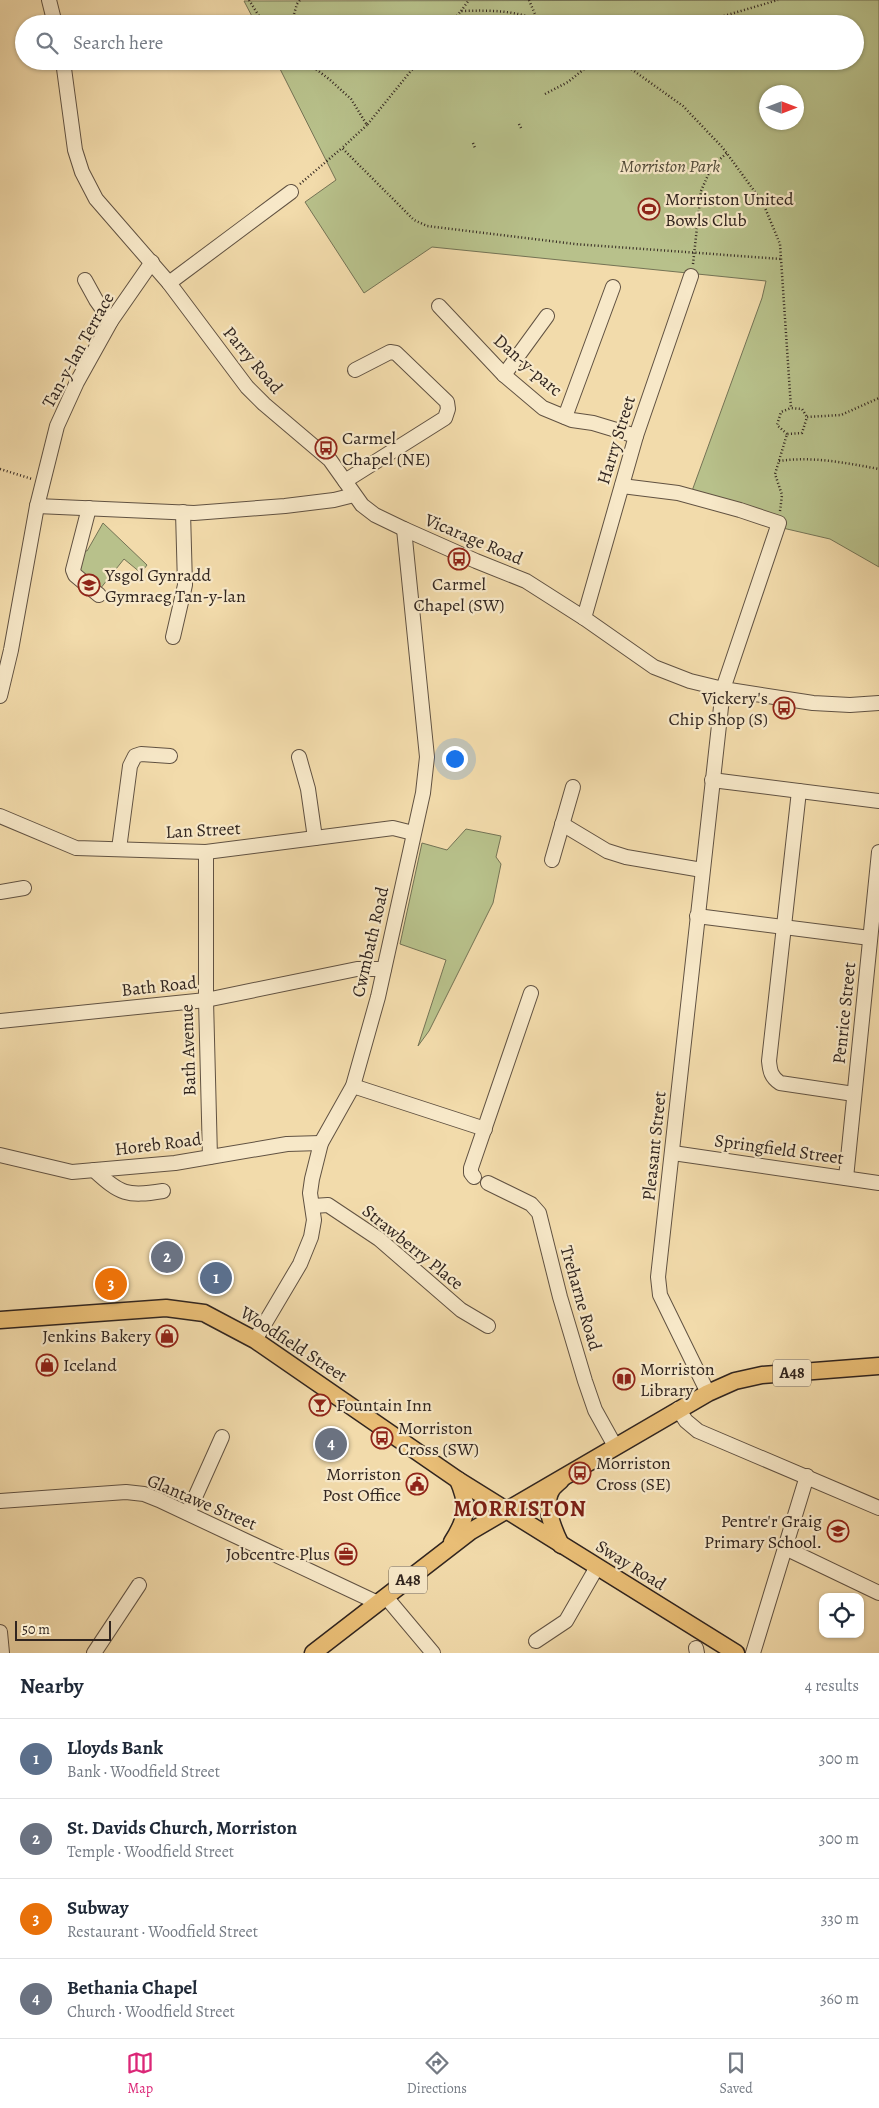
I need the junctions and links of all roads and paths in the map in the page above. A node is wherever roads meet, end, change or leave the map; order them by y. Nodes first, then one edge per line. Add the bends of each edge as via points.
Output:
1 (49, 0) edge
2 (249, 0) edge
3 (300, 0) edge
4 (469, 0) edge
5 (529, 0) edge
6 (778, 0) edge
7 (461, 11) junction
8 (53, 15) edge
9 (258, 15) edge
10 (294, 15) edge
11 (458, 15) edge
12 (527, 15) edge
13 (535, 15) edge
14 (727, 15) edge
15 (64, 70) edge
16 (317, 70) edge
17 (412, 70) edge
18 (583, 70) edge
19 (633, 70) edge
20 (545, 94) dead end
21 (520, 124) dead end
22 (367, 125) junction
23 (522, 130) dead end
24 (473, 143) dead end
25 (342, 148) junction
26 (475, 148) dead end
27 (727, 153) junction
28 (291, 192) joint
29 (694, 254) junction
30 (781, 259) junction
31 (152, 262) junction
32 (691, 276) dead end
33 (84, 280) dead end
34 (170, 283) junction
35 (613, 287) dead end
36 (439, 306) dead end
37 (547, 316) dead end
38 (111, 321) junction
39 (355, 370) dead end
40 (504, 375) junction
41 (879, 398) edge
42 (791, 408) junction
43 (565, 417) junction
44 (807, 417) junction
45 (788, 434) junction
46 (636, 436) junction
47 (779, 460) junction
48 (0, 469) edge
49 (879, 470) edge
50 (345, 481) junction
51 (43, 482) junction
52 (622, 486) junction
53 (354, 495) junction
54 (38, 506) junction
55 (89, 508) junction
56 (183, 512) junction
57 (779, 523) junction
58 (404, 529) junction
59 (99, 595) dead end
60 (584, 618) junction
61 (173, 637) dead end
62 (6, 651) edge
63 (723, 689) junction
64 (0, 696) edge
65 (879, 703) edge
66 (170, 756) dead end
67 (299, 757) dead end
68 (712, 780) junction
69 (573, 787) dead end
70 (799, 791) junction
71 (879, 801) edge
72 (0, 816) edge
73 (562, 824) junction
74 (413, 833) junction
75 (315, 838) junction
76 (119, 850) junction
77 (206, 852) junction
78 (879, 852) edge
79 (552, 860) dead end
80 (702, 870) junction
81 (24, 888) dead end
82 (0, 892) edge
83 (697, 916) junction
84 (784, 927) junction
85 (870, 938) junction
86 (384, 969) junction
87 (531, 993) dead end
88 (206, 1000) junction
89 (0, 1021) edge
90 (353, 1086) junction
91 (854, 1094) junction
92 (485, 1130) junction
93 (321, 1143) junction
94 (673, 1153) junction
95 (0, 1155) edge
96 (210, 1157) junction
97 (94, 1170) junction
98 (474, 1177) dead end
99 (846, 1178) junction
100 (488, 1183) dead end
101 (879, 1183) edge
102 (163, 1191) dead end
103 (313, 1206) junction
104 (0, 1320) edge
105 (488, 1326) dead end
106 (256, 1340) junction
107 (879, 1366) edge
108 (708, 1393) junction
109 (678, 1409) junction
110 (222, 1437) dead end
111 (615, 1446) junction
112 (568, 1473) junction
113 (807, 1476) junction
114 (458, 1480) junction
115 (0, 1501) edge
116 (879, 1508) edge
117 (505, 1510) junction
118 (188, 1513) junction
119 (560, 1544) junction
120 (448, 1548) junction
121 (785, 1548) junction
122 (597, 1567) junction
123 (139, 1585) dead end
124 (879, 1593) edge
125 (382, 1600) junction
126 (0, 1632) edge
127 (536, 1641) dead end
128 (2, 1653) edge
129 (94, 1653) edge
130 (313, 1653) edge
131 (433, 1653) edge
132 (736, 1653) edge
133 (753, 1653) edge

1 - 8 street
2 - 9 path
3 - 10 path
4 - 7 path
5 - 13 path
6 - 14 path
7 - 11 path
7 - 12 path via 520,12
15 - 31 street, Parry Road via 70,125 82,172 96,199
16 - 22 path via 351,99
17 - 22 path
18 - 20 path
19 - 27 path via 683,106
21 - 23 path
22 - 25 path
24 - 26 path
25 - 28 path
25 - 29 path via 414,220 427,226
27 - 29 path via 712,166 701,191
27 - 30 path via 763,204 780,244
28 - 34 street
29 - 30 path
30 - 42 path
31 - 34 street, Parry Road
31 - 38 street, Tan-y-lan Terrace
32 - 46 street, Harry Street
33 - 38 street
34 - 50 street, Parry Road via 247,387 330,460
35 - 43 street
36 - 40 street, Dan-y-parc
37 - 40 street
38 - 51 street, Tan-y-lan Terrace via 58,426
39 - 50 street via 396,352 447,402 448,410 445,418
40 - 43 street, Dan-y-parc via 543,408
41 - 44 path via 841,415
42 - 44 path via 802,409
42 - 45 path via 781,412 778,425
43 - 46 street, Dan-y-parc
44 - 45 path via 802,433
45 - 47 path
46 - 52 street, Harry Street
47 - 49 path via 801,458 841,462
47 - 57 path via 775,474 782,495
48 - 51 path
50 - 53 street, Parry Road
51 - 54 street, Tan-y-lan Terrace
52 - 57 street via 678,493
52 - 60 street, Harry Street
53 - 56 street via 285,506
53 - 58 street, Vicarage Road via 375,515
54 - 55 street
54 - 62 street, Tan-y-lan Terrace
55 - 56 street
55 - 59 street via 74,570 75,575
56 - 61 street via 185,585
57 - 63 street
58 - 60 street, Vicarage Road via 526,581
58 - 74 street, Cwmbath Road via 428,756
60 - 63 street, Vicarage Road via 654,667 690,682
62 - 64 street, Tan-y-lan Terrace
63 - 65 street, Vicarage Road via 813,703
63 - 68 street
66 - 76 street via 134,756
67 - 75 street via 308,789
68 - 70 street
68 - 80 street
69 - 73 street
70 - 71 street
70 - 84 street
72 - 76 street, Lan Street via 76,848
73 - 79 street
73 - 80 street via 626,857
74 - 75 street, Lan Street via 393,828
74 - 86 street, Cwmbath Road
75 - 77 street, Lan Street
76 - 77 street, Lan Street
77 - 88 street, Bath Avenue
78 - 85 street, Penrice Street
80 - 83 street, Pleasant Street
81 - 82 street
83 - 84 street
83 - 94 street, Pleasant Street
84 - 85 street
84 - 91 street via 768,1061 773,1079 789,1085
85 - 91 street, Penrice Street
86 - 88 street, Bath Road via 357,969
86 - 90 street, Cwmbath Road
87 - 92 street
88 - 89 street, Bath Road
88 - 96 street, Bath Avenue
90 - 92 street
90 - 93 street, Cwmbath Road
91 - 99 street, Penrice Street
92 - 98 street via 471,1168
93 - 96 street, Horeb Road via 287,1144
93 - 103 street, Cwmbath Road via 310,1193
94 - 99 street, Springfield Street
94 - 108 street, Pleasant Street via 658,1277 660,1295
95 - 97 street, Horeb Road via 72,1172
96 - 97 street, Horeb Road
97 - 102 street via 114,1188 127,1193
99 - 101 street, Springfield Street
100 - 111 street, Treharne Road via 531,1204 539,1213 560,1297 595,1410
103 - 105 street, Strawberry Place via 328,1205 378,1239 461,1310
103 - 106 street, Cwmbath Road via 311,1237 300,1264
104 - 106 main road, Woodfield Street via 166,1308 212,1316
106 - 114 main road, Woodfield Street
107 - 108 main road, A48 via 762,1375 735,1381
108 - 109 main road, A48
109 - 111 main road, A48
109 - 113 street via 698,1431
110 - 118 street
111 - 112 main road, A48
112 - 117 main road, A48
112 - 119 main road via 550,1490 548,1508
113 - 116 street
113 - 121 street
114 - 117 main road, Woodfield Street
114 - 120 main road via 466,1497 466,1511 460,1531
115 - 118 street, Glantawe Street via 126,1492 144,1494
117 - 119 main road, Sway Road
117 - 120 main road, A48
118 - 125 street, Glantawe Street
119 - 122 main road, Sway Road
120 - 125 main road, A48
121 - 124 street
121 - 133 street
122 - 127 street via 566,1621
122 - 132 main road, Sway Road
123 - 129 street
125 - 130 main road, A48
125 - 131 street
126 - 128 street

